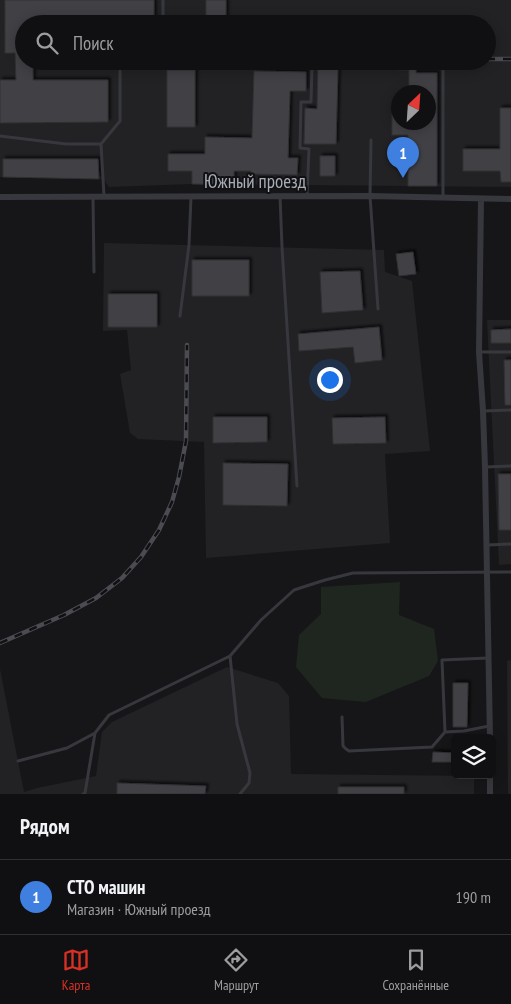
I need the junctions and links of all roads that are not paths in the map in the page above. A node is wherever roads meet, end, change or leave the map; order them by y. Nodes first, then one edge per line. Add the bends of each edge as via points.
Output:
1 (163, 0) edge
2 (163, 15) edge
3 (120, 70) edge
4 (312, 70) edge
5 (443, 70) edge
6 (0, 136) edge
7 (371, 140) dead end
8 (101, 144) junction
9 (94, 196) junction
10 (104, 196) junction
11 (191, 196) junction
12 (280, 196) junction
13 (307, 196) junction
14 (370, 196) junction
15 (0, 197) edge
16 (443, 198) junction
17 (481, 198) junction
18 (511, 199) edge
19 (94, 272) dead end
20 (378, 309) dead end
21 (180, 316) dead end
22 (479, 352) junction
23 (511, 352) edge
24 (511, 410) edge
25 (483, 411) junction
26 (511, 466) edge
27 (485, 467) junction
28 (297, 486) dead end
29 (511, 544) edge
30 (486, 545) junction
31 (488, 572) junction
32 (511, 572) edge
33 (230, 656) junction
34 (489, 658) junction
35 (342, 717) dead end
36 (490, 726) junction
37 (445, 732) junction
38 (96, 733) junction
39 (490, 734) edge
40 (18, 760) dead end
41 (490, 779) edge
42 (83, 794) edge
43 (240, 794) edge
44 (490, 794) edge

1 - 2 lane
3 - 8 lane via 120,121
4 - 13 lane via 311,102 300,102 300,148 309,149
5 - 16 lane
6 - 8 lane via 66,144
7 - 14 lane
8 - 10 lane
9 - 10 street, Южный проезд
9 - 15 street, Южный проезд
9 - 19 lane
10 - 11 street, Южный проезд
11 - 12 street, Южный проезд
11 - 21 lane
12 - 13 street, Южный проезд
12 - 28 lane
13 - 14 street, Южный проезд
14 - 16 street, Южный проезд
14 - 20 lane
16 - 17 street, Южный проезд
17 - 18 street, Южный проезд
17 - 22 street
22 - 23 lane
22 - 25 street
24 - 25 lane
25 - 27 street
26 - 27 lane
27 - 30 street
29 - 30 lane
30 - 31 street
31 - 32 lane
31 - 33 lane via 353,573 294,590 261,620
31 - 34 street
33 - 38 lane via 110,715
33 - 43 lane via 237,724 250,773 249,783
34 - 36 street
34 - 37 lane via 442,660
35 - 37 lane via 343,746 349,751 432,747
36 - 37 lane
36 - 39 street
38 - 40 lane via 66,748
38 - 42 lane
41 - 44 street

